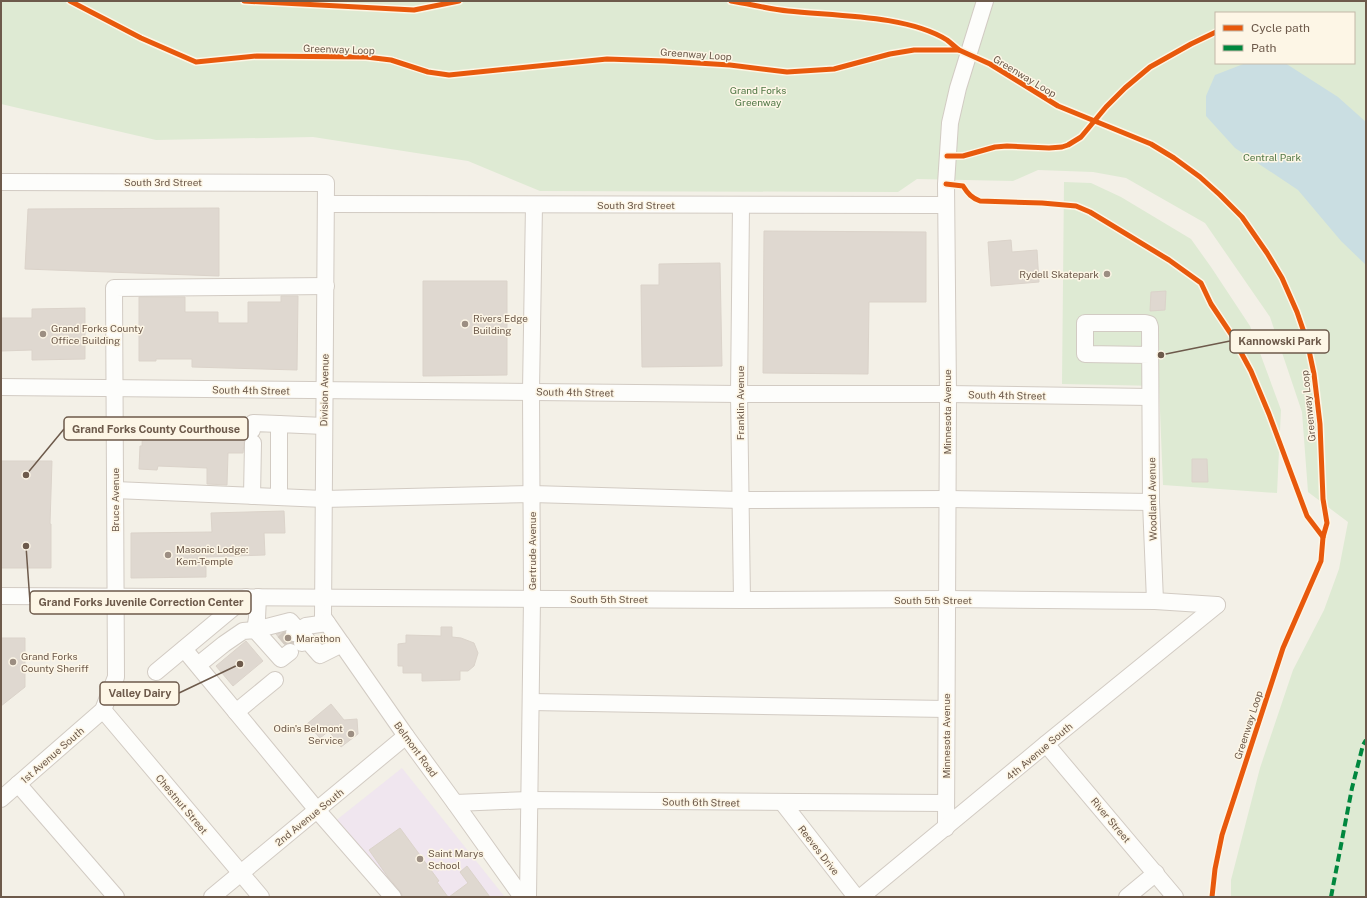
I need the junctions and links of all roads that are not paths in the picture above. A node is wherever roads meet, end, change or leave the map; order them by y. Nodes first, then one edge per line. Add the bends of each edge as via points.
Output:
1 (985, 1) edge
2 (1, 182) edge
3 (326, 182) joint
4 (327, 204) junction
5 (534, 205) junction
6 (946, 205) junction
7 (741, 206) junction
8 (326, 286) junction
9 (1150, 356) dead end
10 (1, 387) edge
11 (114, 388) junction
12 (324, 391) junction
13 (531, 391) junction
14 (739, 394) junction
15 (948, 394) junction
16 (1150, 397) junction
17 (279, 424) junction
18 (324, 426) junction
19 (115, 490) junction
20 (532, 494) junction
21 (252, 496) junction
22 (279, 497) junction
23 (324, 499) junction
24 (947, 499) junction
25 (740, 500) junction
26 (1151, 502) junction
27 (1, 596) edge
28 (116, 596) junction
29 (252, 597) junction
30 (323, 598) junction
31 (532, 599) junction
32 (742, 600) junction
33 (947, 600) junction
34 (1155, 601) junction
35 (1217, 605) joint
36 (327, 623) junction
37 (210, 627) junction
38 (255, 630) junction
39 (292, 641) junction
40 (224, 644) junction
41 (342, 644) junction
42 (184, 648) junction
43 (198, 665) junction
44 (156, 672) dead end
45 (275, 680) dead end
46 (531, 702) junction
47 (946, 709) junction
48 (103, 710) junction
49 (236, 712) junction
50 (406, 736) junction
51 (1046, 744) junction
52 (18, 784) junction
53 (1, 799) edge
54 (530, 800) junction
55 (455, 802) junction
56 (782, 802) junction
57 (946, 803) junction
58 (317, 810) junction
59 (946, 828) junction
60 (240, 873) junction
61 (1156, 873) junction
62 (116, 897) edge
63 (212, 897) edge
64 (261, 897) edge
65 (393, 897) edge
66 (522, 897) edge
67 (528, 897) edge
68 (856, 897) edge
69 (861, 897) edge
70 (1127, 897) edge
71 (1175, 897) edge

1 - 6 street, Minnesota Avenue via 950,123
2 - 3 street, South 3rd Street
3 - 4 street, Division Avenue
4 - 5 street, South 3rd Street
4 - 8 street, Division Avenue
5 - 7 street, South 3rd Street
5 - 13 street, Gertrude Avenue
6 - 7 street, South 3rd Street
6 - 15 street, Minnesota Avenue
7 - 14 street, Franklin Avenue
8 - 11 street, Bruce Avenue via 114,288
8 - 12 street, Division Avenue
9 - 16 street, Woodland Avenue
10 - 11 street, South 4th Street
11 - 12 street, South 4th Street
11 - 19 street, Bruce Avenue
12 - 13 street, South 4th Street
12 - 18 street, Division Avenue
13 - 14 street, South 4th Street
13 - 20 street, Gertrude Avenue
14 - 15 street, South 4th Street
14 - 25 street, Franklin Avenue
15 - 16 street, South 4th Street
15 - 24 street, Minnesota Avenue
16 - 26 street, Woodland Avenue
17 - 18 street
17 - 21 street via 253,423
17 - 22 street
18 - 23 street, Division Avenue
19 - 21 street
19 - 28 street, Bruce Avenue
20 - 23 street
20 - 25 street
20 - 31 street, Gertrude Avenue
21 - 22 street
22 - 23 street
23 - 30 street, Division Avenue
24 - 25 street
24 - 26 street
24 - 33 street, Minnesota Avenue
25 - 32 street, Franklin Avenue
26 - 34 street, Woodland Avenue
27 - 28 street, South 5th Street
28 - 29 street, South 5th Street
28 - 48 street, Bruce Avenue via 116,677
29 - 30 street, South 5th Street
29 - 37 street
29 - 38 street via 257,618
30 - 31 street, South 5th Street
30 - 36 street, Belmont Road via 323,617
31 - 32 street, South 5th Street
31 - 46 street, Gertrude Avenue
32 - 33 street, South 5th Street
33 - 34 street, South 5th Street
33 - 47 street, Minnesota Avenue
34 - 35 street, South 5th Street
35 - 51 street, 4th Avenue South
36 - 39 street via 306,626
36 - 41 street, Belmont Road
37 - 40 street
37 - 42 street
38 - 39 street
38 - 39 street via 290,621
38 - 40 street via 243,631
39 - 41 street via 320,655
40 - 43 street
41 - 50 street, Belmont Road
42 - 43 street
42 - 44 street
43 - 49 street
45 - 49 street
46 - 47 street
46 - 54 street, Gertrude Avenue
47 - 57 street, Minnesota Avenue
48 - 52 street, 1st Avenue South
48 - 60 street, Chestnut Street
49 - 58 street
50 - 55 street, Belmont Road
50 - 58 street, 2nd Avenue South
51 - 59 street, 4th Avenue South
51 - 61 street, River Street
52 - 53 street, 1st Avenue South
52 - 62 street
54 - 55 street, South 6th Street
54 - 56 street, South 6th Street
54 - 67 street, Gertrude Avenue
55 - 66 street, Belmont Road
56 - 57 street, South 6th Street
56 - 68 street, Reeves Drive
57 - 59 street, Minnesota Avenue
58 - 60 street, 2nd Avenue South
58 - 65 street
59 - 69 street, 4th Avenue South
60 - 63 street, 2nd Avenue South
60 - 64 street, Chestnut Street
61 - 70 street
61 - 71 street, River Street

